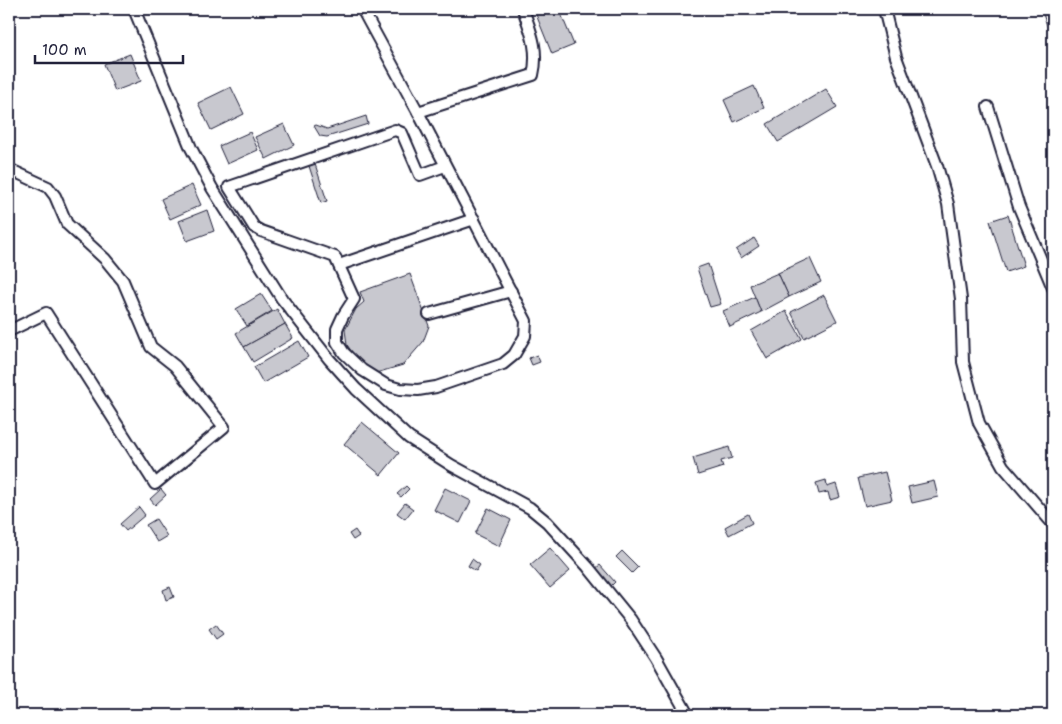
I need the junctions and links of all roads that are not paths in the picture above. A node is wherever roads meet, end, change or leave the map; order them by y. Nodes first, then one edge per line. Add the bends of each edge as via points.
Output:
1 (134, 9) edge
2 (362, 9) edge
3 (523, 9) edge
4 (884, 9) edge
5 (988, 107) dead end
6 (418, 112) junction
7 (445, 166) junction
8 (9, 169) edge
9 (474, 219) junction
10 (338, 266) junction
11 (1053, 288) edge
12 (511, 291) junction
13 (429, 314) dead end
14 (9, 331) edge
15 (1053, 524) edge
16 (688, 715) edge

1 - 16 street via 191,148 212,188 282,299 329,359 409,438 530,508 547,522 631,620
2 - 6 street
3 - 6 street via 537,61 533,75
4 - 15 street via 896,58 948,204 961,299 963,362 979,423 1003,466
5 - 11 street via 1019,207
6 - 7 street
7 - 9 street
7 - 10 street via 420,175 406,140 395,130 229,187 254,227 334,257
8 - 14 street via 52,191 67,224 105,259 123,281 151,347 175,366 224,427 155,484 46,313
9 - 10 street
9 - 12 street
10 - 12 street via 354,299 337,329 337,342 362,370 386,385 400,389 436,387 504,364 514,355 525,336 526,321
12 - 13 street

